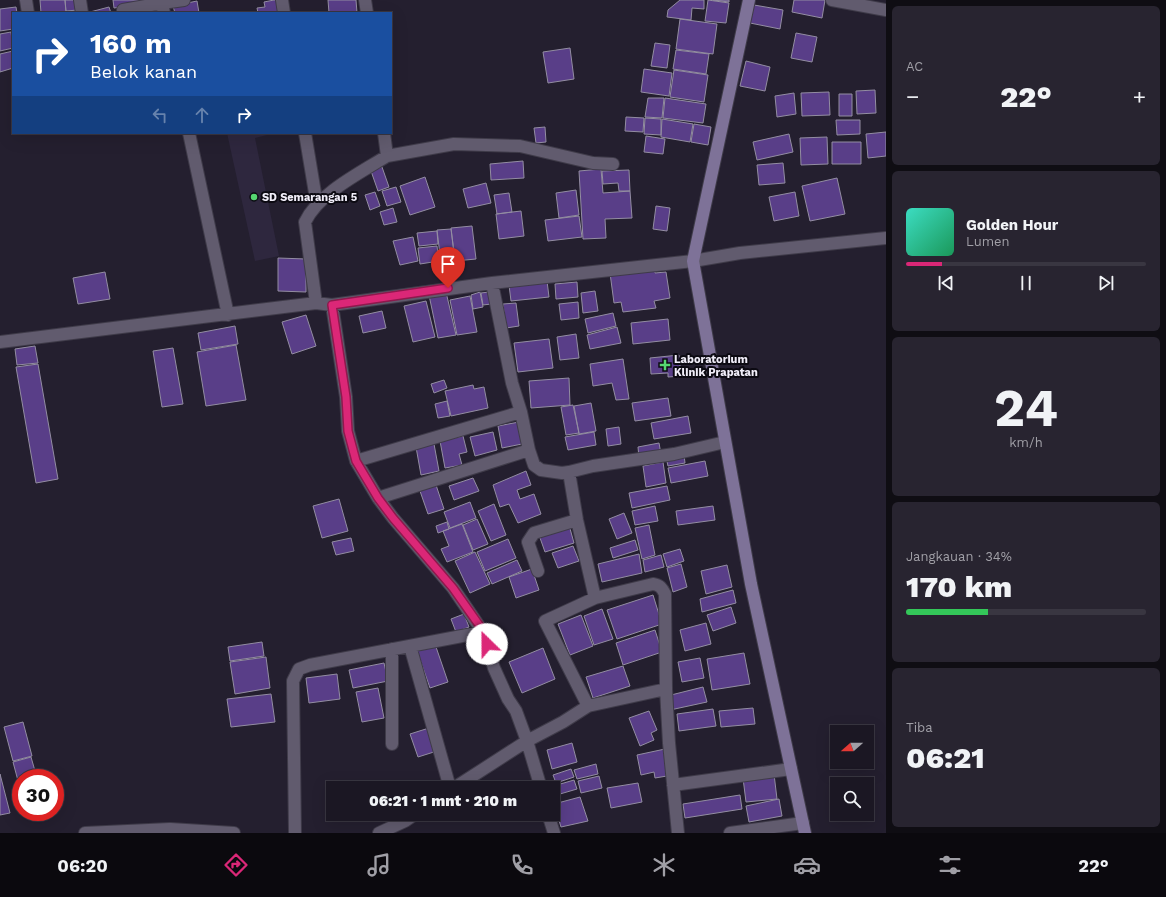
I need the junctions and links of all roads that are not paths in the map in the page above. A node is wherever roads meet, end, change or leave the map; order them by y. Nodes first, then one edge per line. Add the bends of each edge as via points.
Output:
1 (26, 0) edge
2 (80, 0) edge
3 (184, 0) edge
4 (282, 0) edge
5 (365, 0) edge
6 (749, 0) edge
7 (832, 0) edge
8 (163, 8) edge
9 (123, 10) dead end
10 (886, 10) edge
11 (28, 12) edge
12 (82, 12) edge
13 (284, 12) edge
14 (367, 12) edge
15 (189, 134) edge
16 (305, 134) edge
17 (384, 134) edge
18 (387, 156) junction
19 (613, 164) dead end
20 (317, 205) junction
21 (886, 238) edge
22 (693, 261) junction
23 (492, 283) junction
24 (316, 303) junction
25 (332, 305) junction
26 (228, 315) junction
27 (0, 342) edge
28 (521, 412) junction
29 (725, 442) junction
30 (528, 450) junction
31 (356, 461) junction
32 (569, 472) junction
33 (378, 498) junction
34 (577, 520) junction
35 (538, 571) dead end
36 (595, 598) junction
37 (484, 632) junction
38 (410, 646) junction
39 (392, 649) junction
40 (666, 689) junction
41 (588, 706) junction
42 (527, 741) junction
43 (392, 744) dead end
44 (791, 769) junction
45 (448, 781) edge
46 (465, 781) edge
47 (539, 781) edge
48 (673, 785) junction
49 (405, 821) edge
50 (550, 821) edge
51 (804, 828) edge
52 (85, 833) edge
53 (96, 833) edge
54 (234, 833) edge
55 (295, 833) edge
56 (379, 833) edge
57 (554, 833) edge
58 (678, 833) edge
59 (730, 833) edge

1 - 11 street
2 - 12 street
3 - 8 street
4 - 13 street
5 - 14 street
6 - 22 main road
7 - 10 street
8 - 9 street
15 - 26 street
16 - 20 street
17 - 18 street
18 - 19 street via 454,144 520,146 594,163
18 - 20 street via 334,190
20 - 24 street via 305,222
21 - 22 street via 740,253
22 - 23 street
22 - 29 main road
23 - 25 street
23 - 28 street via 512,383
24 - 25 street
24 - 26 street
25 - 31 street via 346,397 348,431
26 - 27 street
28 - 30 street
28 - 31 street
29 - 32 street via 668,455
29 - 44 main road via 750,584
30 - 32 street via 534,465 541,470
30 - 33 street
31 - 33 street
32 - 34 street
33 - 37 street via 453,588
34 - 35 street via 534,533 530,537 528,542
34 - 36 street
36 - 40 street via 653,584 663,588
36 - 41 street via 545,621
37 - 38 street
37 - 42 street via 494,668 516,711
38 - 39 street
38 - 45 street
39 - 43 street
39 - 55 street via 299,669 293,681
40 - 41 street
40 - 48 street
41 - 42 street
42 - 46 street
42 - 47 street
44 - 48 street
44 - 51 main road
48 - 58 street
49 - 56 street
50 - 57 street
51 - 59 street
52 - 53 street
53 - 54 street via 170,829

